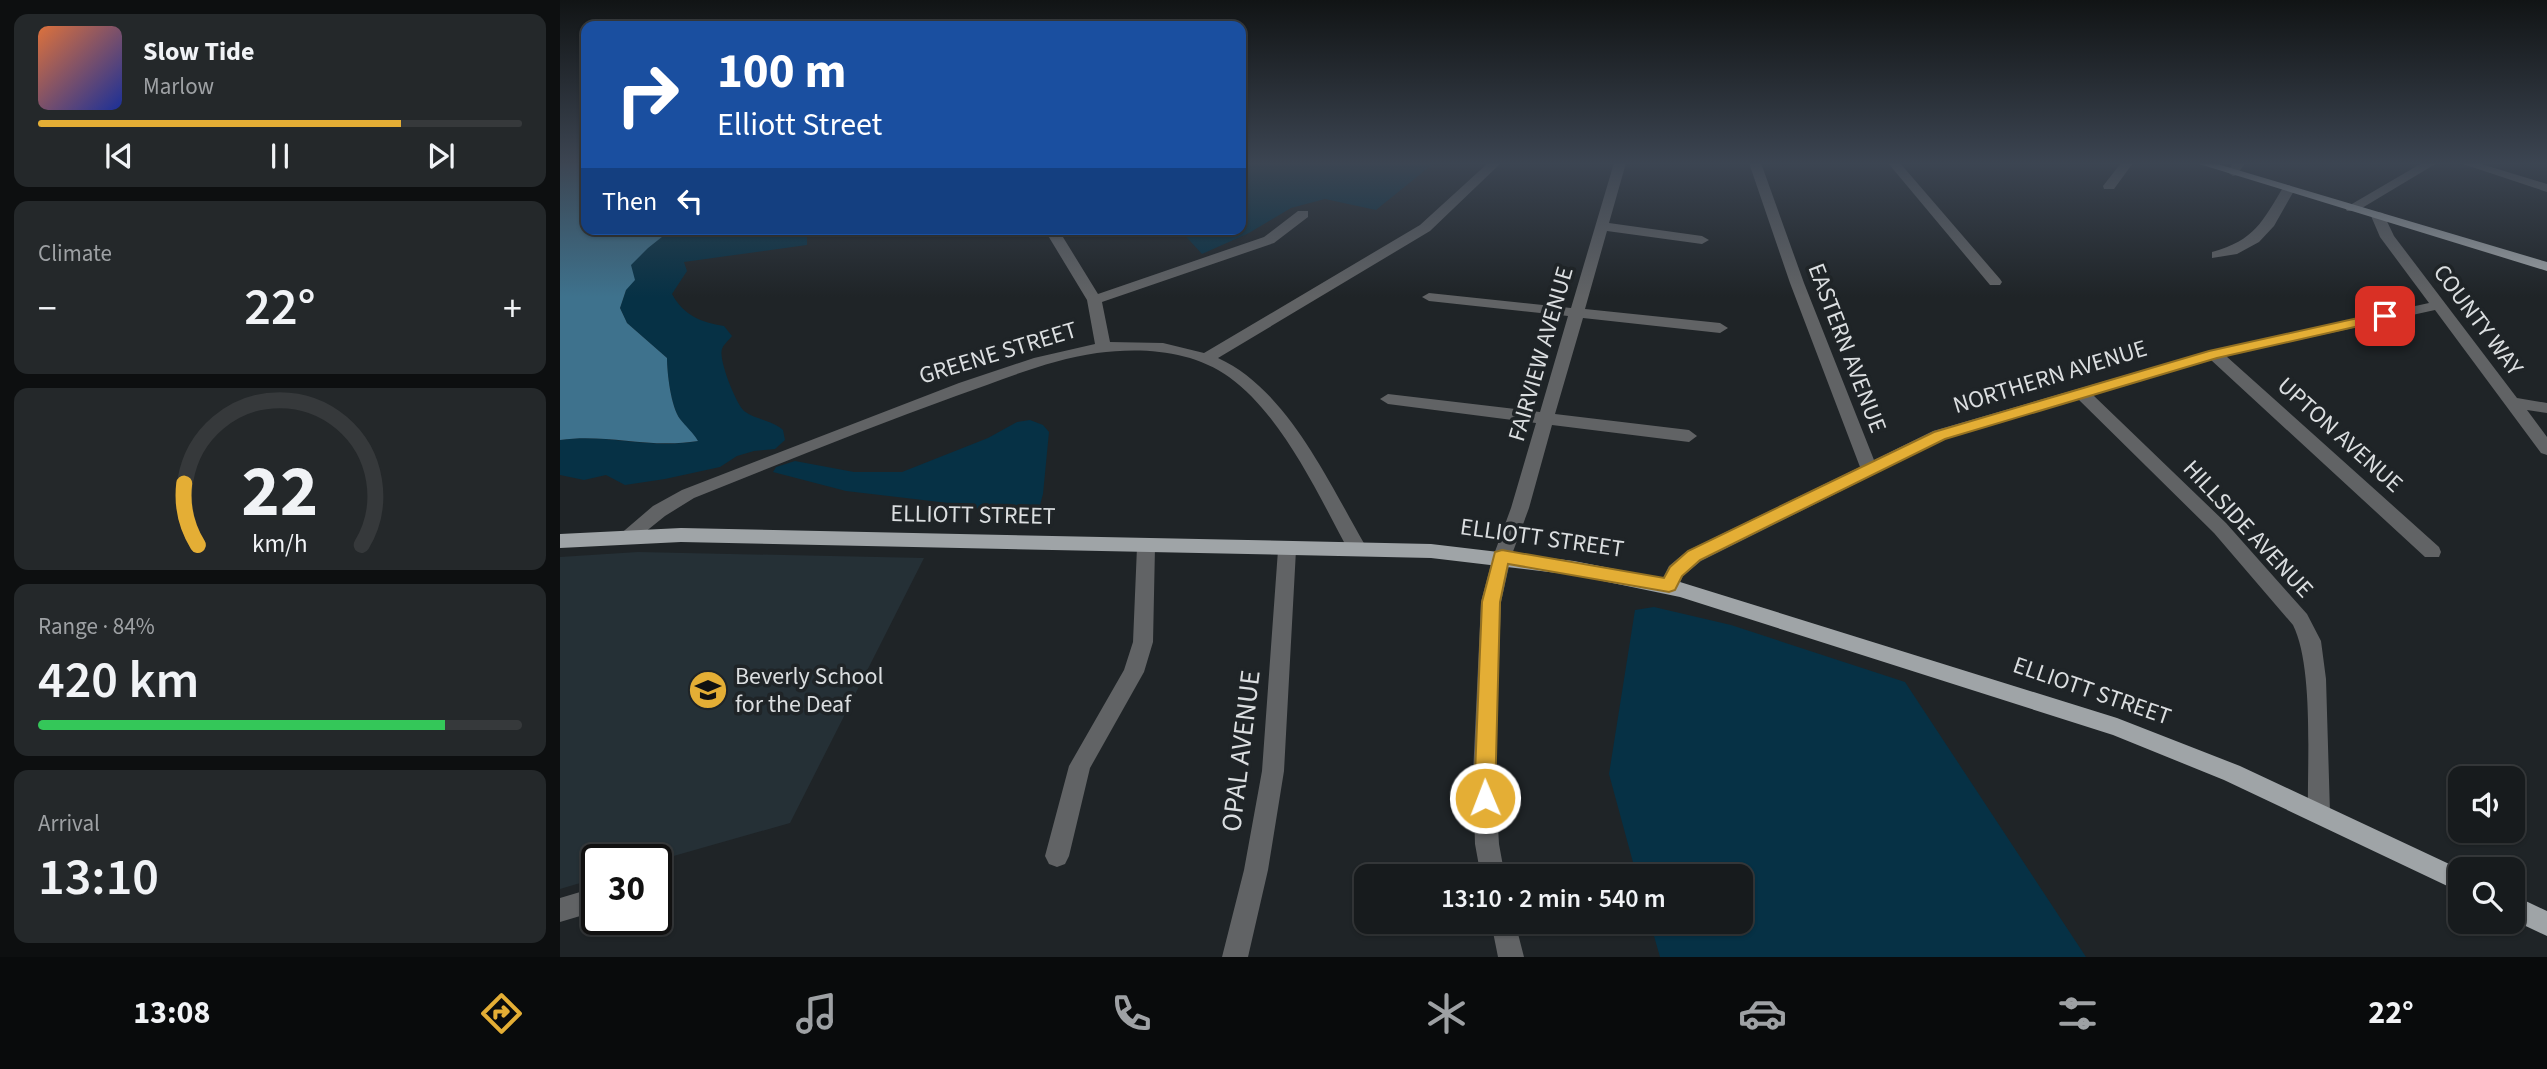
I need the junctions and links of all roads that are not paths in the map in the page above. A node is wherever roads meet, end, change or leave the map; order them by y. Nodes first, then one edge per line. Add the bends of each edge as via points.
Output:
1 (1447, 208) edge
2 (1607, 208) edge
3 (1771, 208) edge
4 (1932, 208) edge
5 (2279, 208) edge
6 (2352, 208) edge
7 (1303, 214) dead end
8 (2378, 216) junction
9 (1602, 226) junction
10 (1055, 235) edge
11 (1702, 240) dead end
12 (2217, 255) dead end
13 (2547, 267) edge
14 (1995, 282) dead end
15 (1429, 297) dead end
16 (1094, 300) junction
17 (2439, 305) junction
18 (1577, 313) junction
19 (1720, 328) dead end
20 (1104, 348) junction
21 (2214, 354) junction
22 (1207, 358) junction
23 (2081, 393) junction
24 (1388, 399) dead end
25 (2513, 403) junction
26 (2547, 408) edge
27 (1546, 419) junction
28 (1689, 436) dead end
29 (2547, 449) edge
30 (1870, 471) junction
31 (627, 536) junction
32 (560, 541) edge
33 (1146, 547) junction
34 (1287, 550) junction
35 (1358, 550) junction
36 (2432, 552) dead end
37 (1502, 557) junction
38 (1669, 586) junction
39 (2319, 813) junction
40 (1057, 856) dead end
41 (1491, 864) edge
42 (2448, 875) edge
43 (581, 904) edge
44 (560, 910) edge
45 (2525, 913) edge
46 (2547, 924) edge
47 (1506, 934) edge
48 (1235, 957) edge
49 (1511, 957) edge

1 - 22 street via 1425,228
2 - 9 street, FAIRVIEW AVENUE
3 - 30 street, EASTERN AVENUE
4 - 14 street
5 - 12 street via 2267,229 2241,247
6 - 8 main road
7 - 16 street via 1269,240
8 - 13 main road
8 - 17 street, COUNTY WAY via 2387,237
9 - 11 street
9 - 18 street, FAIRVIEW AVENUE
10 - 16 street
15 - 18 street
16 - 20 street
17 - 21 street, NORTHERN AVENUE
17 - 25 street, COUNTY WAY
18 - 19 street
18 - 27 street, FAIRVIEW AVENUE
20 - 22 street, GREENE STREET via 1167,348
20 - 31 street, GREENE STREET via 1066,354 992,378 842,433 688,494
21 - 23 street, NORTHERN AVENUE
21 - 36 street, UPTON AVENUE
22 - 35 street, GREENE STREET via 1237,374 1268,405
23 - 30 street, NORTHERN AVENUE via 1939,435
23 - 39 street, HILLSIDE AVENUE via 2220,528 2300,620 2311,641 2316,679
24 - 27 street
25 - 26 street
25 - 29 street, COUNTY WAY
27 - 28 street
27 - 37 street, FAIRVIEW AVENUE
30 - 38 street, NORTHERN AVENUE via 1694,556 1676,571
31 - 32 main road, ELLIOTT STREET
31 - 33 main road, ELLIOTT STREET
33 - 34 main road, ELLIOTT STREET
33 - 40 street via 1143,642 1134,672 1080,766
34 - 35 main road, ELLIOTT STREET
34 - 48 street, OPAL AVENUE via 1273,771
35 - 37 main road, ELLIOTT STREET
37 - 38 main road, ELLIOTT STREET
37 - 41 street, FAIRVIEW AVENUE via 1491,602 1484,775
38 - 39 main road, ELLIOTT STREET via 2117,727
39 - 42 main road, ELLIOTT STREET
43 - 44 street
45 - 46 main road
47 - 49 street

